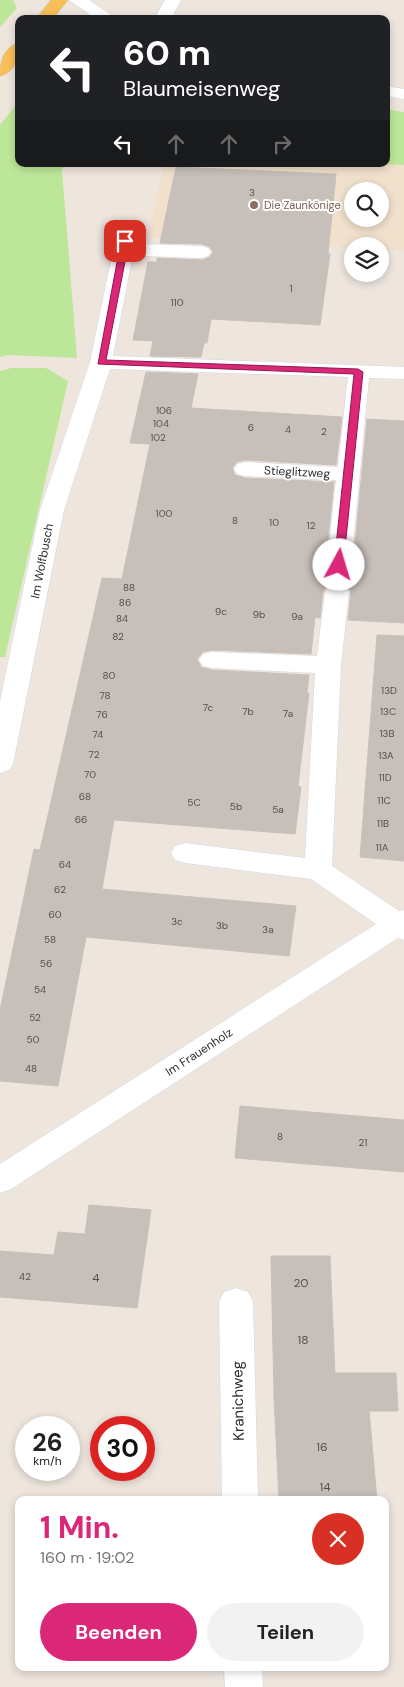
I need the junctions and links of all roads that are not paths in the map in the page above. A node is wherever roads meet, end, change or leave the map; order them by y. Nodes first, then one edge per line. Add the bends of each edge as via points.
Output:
1 (60, 0) edge
2 (77, 0) edge
3 (173, 0) edge
4 (47, 15) edge
5 (102, 15) edge
6 (164, 15) edge
7 (15, 53) edge
8 (0, 71) edge
9 (390, 92) edge
10 (404, 94) edge
11 (201, 252) dead end
12 (101, 362) junction
13 (358, 372) junction
14 (404, 373) edge
15 (245, 469) dead end
16 (348, 474) junction
17 (339, 565) dead end
18 (337, 592) dead end
19 (212, 660) dead end
20 (328, 665) junction
21 (7, 701) edge
22 (0, 764) edge
23 (185, 853) dead end
24 (318, 870) junction
25 (402, 924) edge
26 (0, 1180) edge
27 (236, 1302) dead end
28 (240, 1496) edge
29 (243, 1671) edge
30 (244, 1687) edge

1 - 4 main road
2 - 5 street
3 - 6 street
7 - 8 main road
9 - 10 street
11 - 12 street, Im Wolfbusch via 124,248
12 - 13 street
12 - 21 street, Im Wolfbusch via 52,510
13 - 14 street
13 - 16 street, Stieglitzweg
15 - 16 street, Stieglitzweg
16 - 17 street, Stieglitzweg
18 - 20 street
19 - 20 street
20 - 24 street
21 - 22 street, Im Wolfbusch
23 - 24 street, Im Frauenholz
24 - 25 street, Im Frauenholz
25 - 26 street, Im Frauenholz
27 - 28 street, Kranichweg
29 - 30 street

